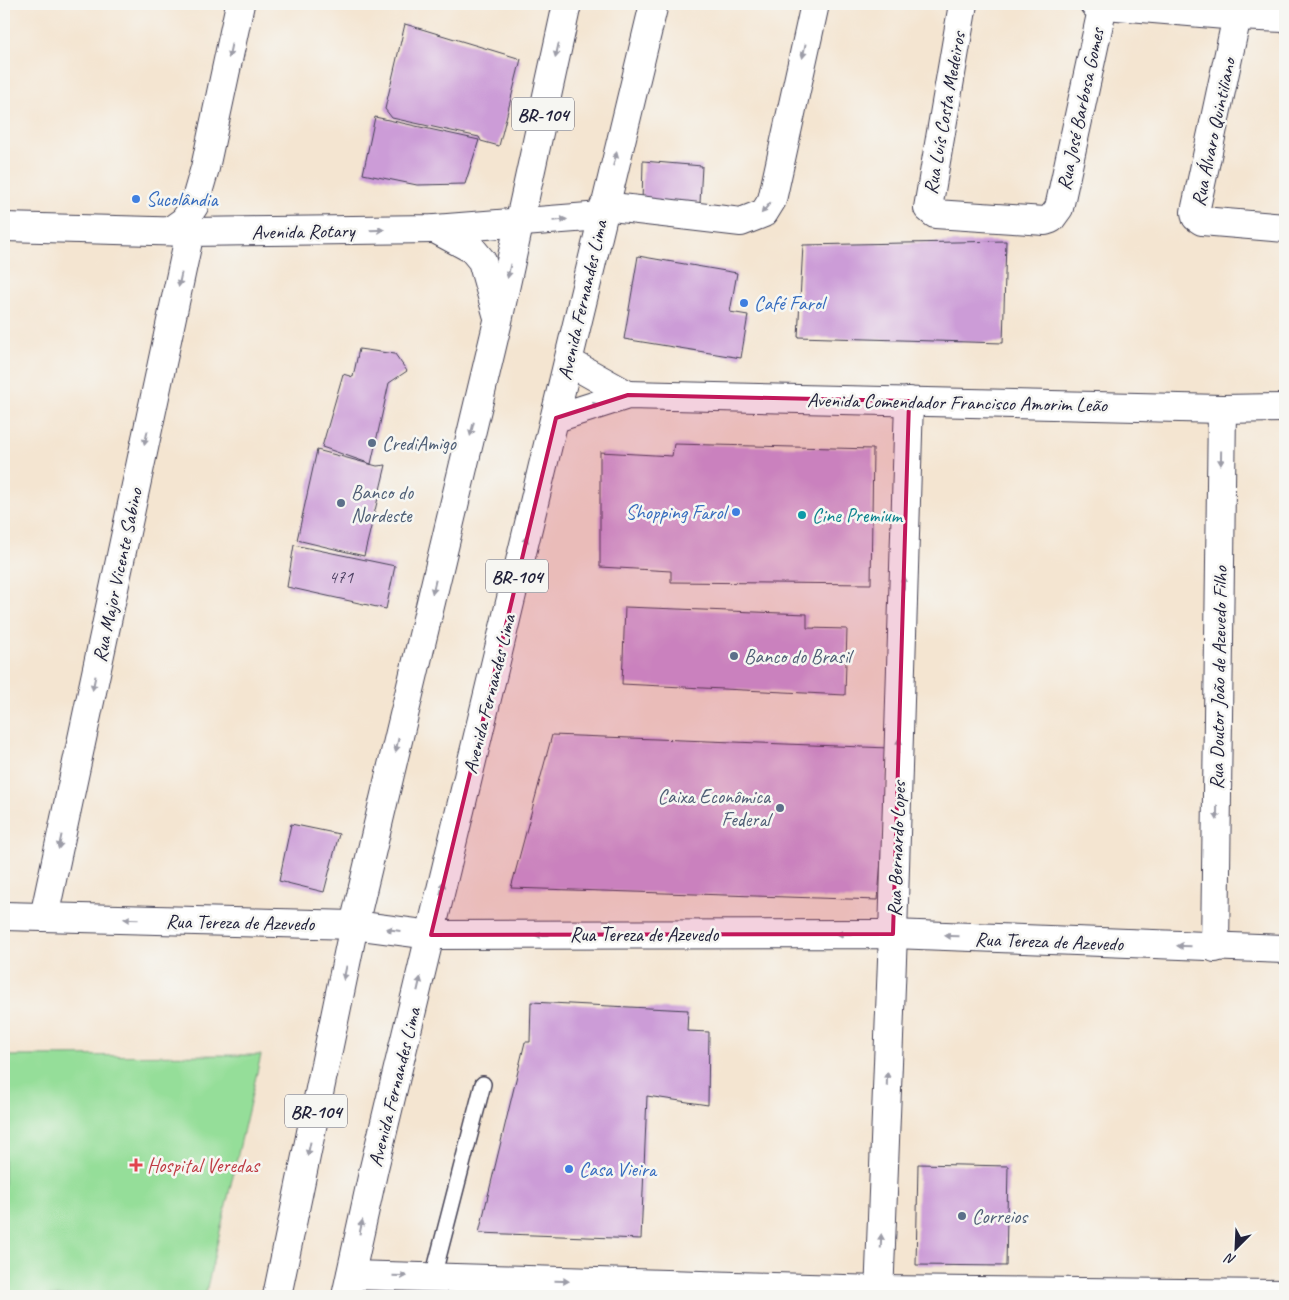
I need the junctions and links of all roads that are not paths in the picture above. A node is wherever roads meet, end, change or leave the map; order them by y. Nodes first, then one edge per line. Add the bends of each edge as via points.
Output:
1 (240, 4) edge
2 (567, 4) edge
3 (654, 4) edge
4 (815, 4) edge
5 (963, 4) edge
6 (1098, 4) edge
7 (1237, 16) junction
8 (1285, 18) edge
9 (205, 168) junction
10 (602, 211) junction
11 (1057, 212) joint
12 (520, 223) junction
13 (4, 227) edge
14 (1285, 228) edge
15 (434, 229) junction
16 (180, 232) junction
17 (241, 232) junction
18 (498, 321) junction
19 (568, 362) junction
20 (628, 394) junction
21 (909, 401) junction
22 (1285, 408) edge
23 (1222, 409) junction
24 (556, 418) junction
25 (4, 916) edge
26 (44, 917) junction
27 (354, 925) junction
28 (893, 934) junction
29 (431, 935) junction
30 (1215, 948) junction
31 (1285, 949) edge
32 (483, 1084) dead end
33 (433, 1277) junction
34 (348, 1286) edge
35 (879, 1293) edge
36 (1285, 1294) edge
37 (277, 1296) edge

1 -> 9 main road
2 -> 12 main road, BR-104
10 -> 3 main road, Avenida Fernandes Lima / BR-104
4 -> 10 main road, Avenida Rotary via 772,200 764,212 741,222
5 - 11 main road, Rua Luís Costa Medeiros via 928,208 935,214 1045,221
6 - 7 main road
6 - 11 main road, Rua José Barbosa Gomes
7 - 8 main road
7 - 14 main road, Rua Álvaro Quintiliano via 1196,217 1202,221
9 - 16 main road via 194,206
9 - 17 main road via 204,192 208,209 220,222
12 -> 10 main road, Avenida Rotary
10 - 19 main road, Avenida Fernandes Lima / BR-104
12 - 15 main road, Avenida Rotary
12 -> 18 main road, BR-104
13 - 16 main road, Avenida Rotary
17 -> 15 main road, Avenida Rotary
15 - 18 main road via 472,249 482,261
16 - 17 main road, Avenida Rotary
16 -> 26 main road, Rua Major Vicente Sabino
18 -> 27 main road, BR-104
19 - 20 main road, Avenida Comendador Francisco Amorim Leão
19 - 24 main road, Avenida Fernandes Lima / BR-104
20 - 21 main road, Avenida Comendador Francisco Amorim Leão
24 -> 20 main road, Avenida Comendador Francisco Amorim Leão
21 - 23 main road, Avenida Comendador Francisco Amorim Leão
28 -> 21 main road, Rua Bernardo Lopes
22 - 23 main road, Avenida Comendador Francisco Amorim Leão
23 -> 30 main road, Rua Doutor João de Azevedo Filho
29 -> 24 main road, Avenida Fernandes Lima / BR-104
25 - 26 main road, Rua Tereza de Azevedo
27 -> 26 main road, Rua Tereza de Azevedo
29 -> 27 main road, Rua Tereza de Azevedo
27 -> 37 main road, BR-104
28 -> 29 main road, Rua Tereza de Azevedo
30 -> 28 main road, Rua Tereza de Azevedo
35 -> 28 main road, Rua Bernardo Lopes
34 -> 29 main road, Avenida Fernandes Lima / BR-104
30 - 31 main road, Rua Tereza de Azevedo
32 - 33 lane
34 -> 33 main road
33 -> 35 main road
35 - 36 main road

